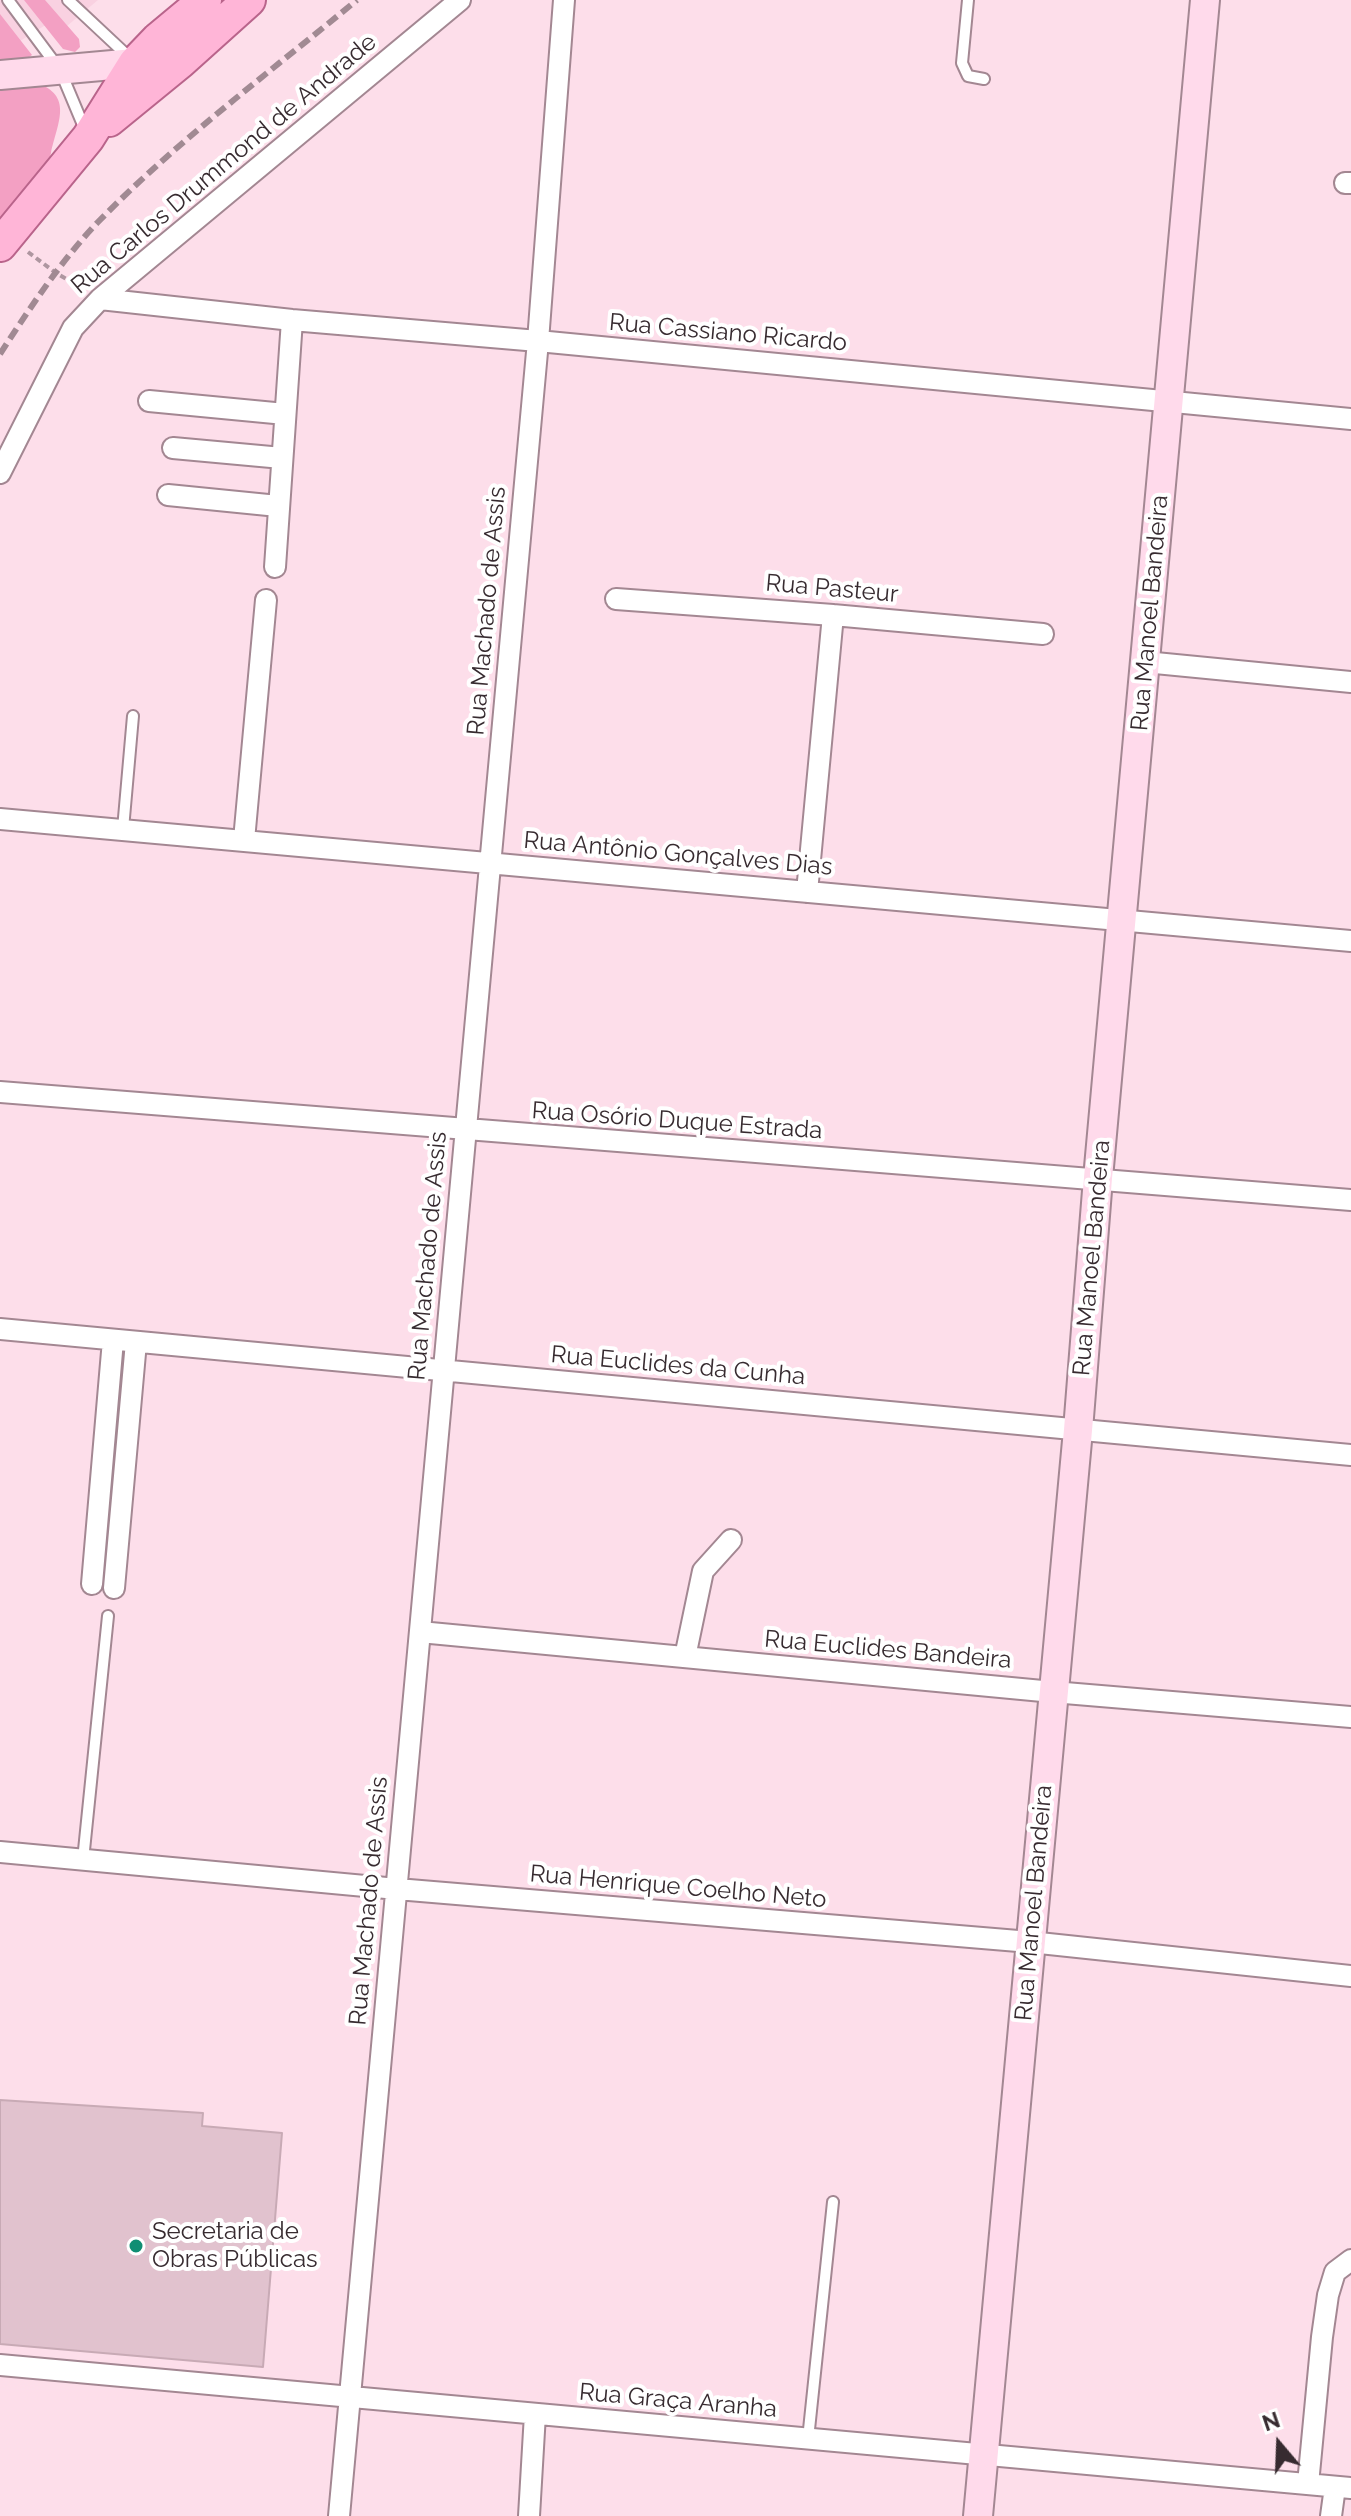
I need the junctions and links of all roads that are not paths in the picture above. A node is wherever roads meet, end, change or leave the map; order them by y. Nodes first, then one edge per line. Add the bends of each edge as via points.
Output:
1 (8, 0) edge
2 (68, 0) edge
3 (205, 0) edge
4 (249, 0) edge
5 (460, 0) edge
6 (564, 0) edge
7 (968, 0) edge
8 (1205, 0) edge
9 (158, 62) junction
10 (60, 70) junction
11 (0, 75) edge
12 (984, 79) dead end
13 (88, 138) junction
14 (4, 240) edge
15 (100, 299) junction
16 (292, 320) junction
17 (538, 341) junction
18 (149, 401) dead end
19 (1169, 401) junction
20 (285, 414) junction
21 (1351, 419) edge
22 (173, 448) dead end
23 (282, 458) junction
24 (0, 473) edge
25 (168, 495) dead end
26 (278, 506) junction
27 (275, 567) dead end
28 (616, 599) dead end
29 (266, 600) dead end
30 (833, 615) junction
31 (1043, 634) dead end
32 (1145, 662) junction
33 (1351, 682) edge
34 (133, 716) dead end
35 (0, 819) edge
36 (123, 829) junction
37 (244, 840) junction
38 (490, 862) junction
39 (807, 892) junction
40 (1122, 921) junction
41 (1351, 941) edge
42 (0, 1092) edge
43 (466, 1131) junction
44 (1098, 1178) junction
45 (1351, 1200) edge
46 (0, 1329) edge
47 (113, 1340) junction
48 (136, 1342) junction
49 (444, 1370) junction
50 (1078, 1430) junction
51 (1351, 1455) edge
52 (731, 1540) dead end
53 (92, 1584) dead end
54 (114, 1588) dead end
55 (108, 1616) dead end
56 (420, 1632) junction
57 (685, 1657) junction
58 (1053, 1692) junction
59 (1351, 1717) edge
60 (0, 1852) edge
61 (83, 1860) junction
62 (397, 1889) junction
63 (1030, 1942) junction
64 (1351, 1976) edge
65 (833, 2202) dead end
66 (1351, 2260) edge
67 (0, 2365) edge
68 (350, 2397) junction
69 (535, 2414) junction
70 (808, 2439) junction
71 (983, 2454) junction
72 (1308, 2484) junction
73 (1343, 2487) edge
74 (339, 2516) edge
75 (529, 2516) edge
76 (978, 2516) edge
77 (1331, 2516) edge

1 - 10 lane
2 - 9 lane
3 - 9 main road via 158,39
4 - 9 main road
5 - 15 street, Rua Carlos Drummond de Andrade
6 - 17 street, Rua Machado de Assis
7 - 12 lane via 962,63 968,76
8 - 19 street, Rua Manoel Bandeira
9 - 10 street
9 - 13 main road
9 - 13 main road
10 - 11 street
10 - 13 lane
13 - 14 main road
15 - 16 street, Rua Cassiano Ricardo
15 - 24 street, Rua Carlos Drummond de Andrade via 73,328
16 - 17 street, Rua Cassiano Ricardo
16 - 20 street
17 - 19 street, Rua Cassiano Ricardo
17 - 38 street, Rua Machado de Assis
18 - 20 street
19 - 21 street, Rua Cassiano Ricardo
19 - 32 street, Rua Manoel Bandeira
20 - 23 street
22 - 23 street
23 - 26 street
25 - 26 street
26 - 27 street
28 - 30 street, Rua Pasteur
29 - 37 street
30 - 31 street, Rua Pasteur
30 - 39 street
32 - 33 street
32 - 40 street, Rua Manoel Bandeira
34 - 36 lane
35 - 36 street, Rua Antônio Gonçalves Dias
36 - 37 street, Rua Antônio Gonçalves Dias
37 - 38 street, Rua Antônio Gonçalves Dias
38 - 39 street, Rua Antônio Gonçalves Dias
38 - 43 street, Rua Machado de Assis
39 - 40 street, Rua Antônio Gonçalves Dias
40 - 41 street, Rua Antônio Gonçalves Dias
40 - 44 street, Rua Manoel Bandeira
42 - 43 street, Rua Osório Duque Estrada
43 - 44 street, Rua Osório Duque Estrada
43 - 49 street, Rua Machado de Assis
44 - 45 street, Rua Osório Duque Estrada
44 - 50 street, Rua Manoel Bandeira
46 - 47 street, Rua Euclides da Cunha
47 - 48 street, Rua Euclides da Cunha
47 - 53 street
48 - 49 street, Rua Euclides da Cunha
48 - 54 street
49 - 50 street, Rua Euclides da Cunha
49 - 56 street, Rua Machado de Assis
50 - 51 street, Rua Euclides da Cunha
50 - 58 street, Rua Manoel Bandeira
52 - 57 street via 703,1571
55 - 61 lane
56 - 57 street, Rua Euclides Bandeira
56 - 62 street, Rua Machado de Assis
57 - 58 street, Rua Euclides Bandeira
58 - 59 street, Rua Euclides Bandeira
58 - 63 street, Rua Manoel Bandeira
60 - 61 street, Rua Henrique Coelho Neto
61 - 62 street, Rua Henrique Coelho Neto
62 - 63 street, Rua Henrique Coelho Neto
62 - 68 street, Rua Machado de Assis
63 - 64 street, Rua Henrique Coelho Neto
63 - 71 street, Rua Manoel Bandeira
65 - 70 lane
66 - 72 street via 1335,2272 1328,2295
67 - 68 street, Rua Graça Aranha
68 - 69 street, Rua Graça Aranha
68 - 74 street, Rua Machado de Assis
69 - 70 street, Rua Graça Aranha
69 - 75 street
70 - 71 street, Rua Graça Aranha
71 - 72 street, Rua Graça Aranha
71 - 76 street, Rua Manoel Bandeira
72 - 73 street, Rua Graça Aranha
73 - 77 street

